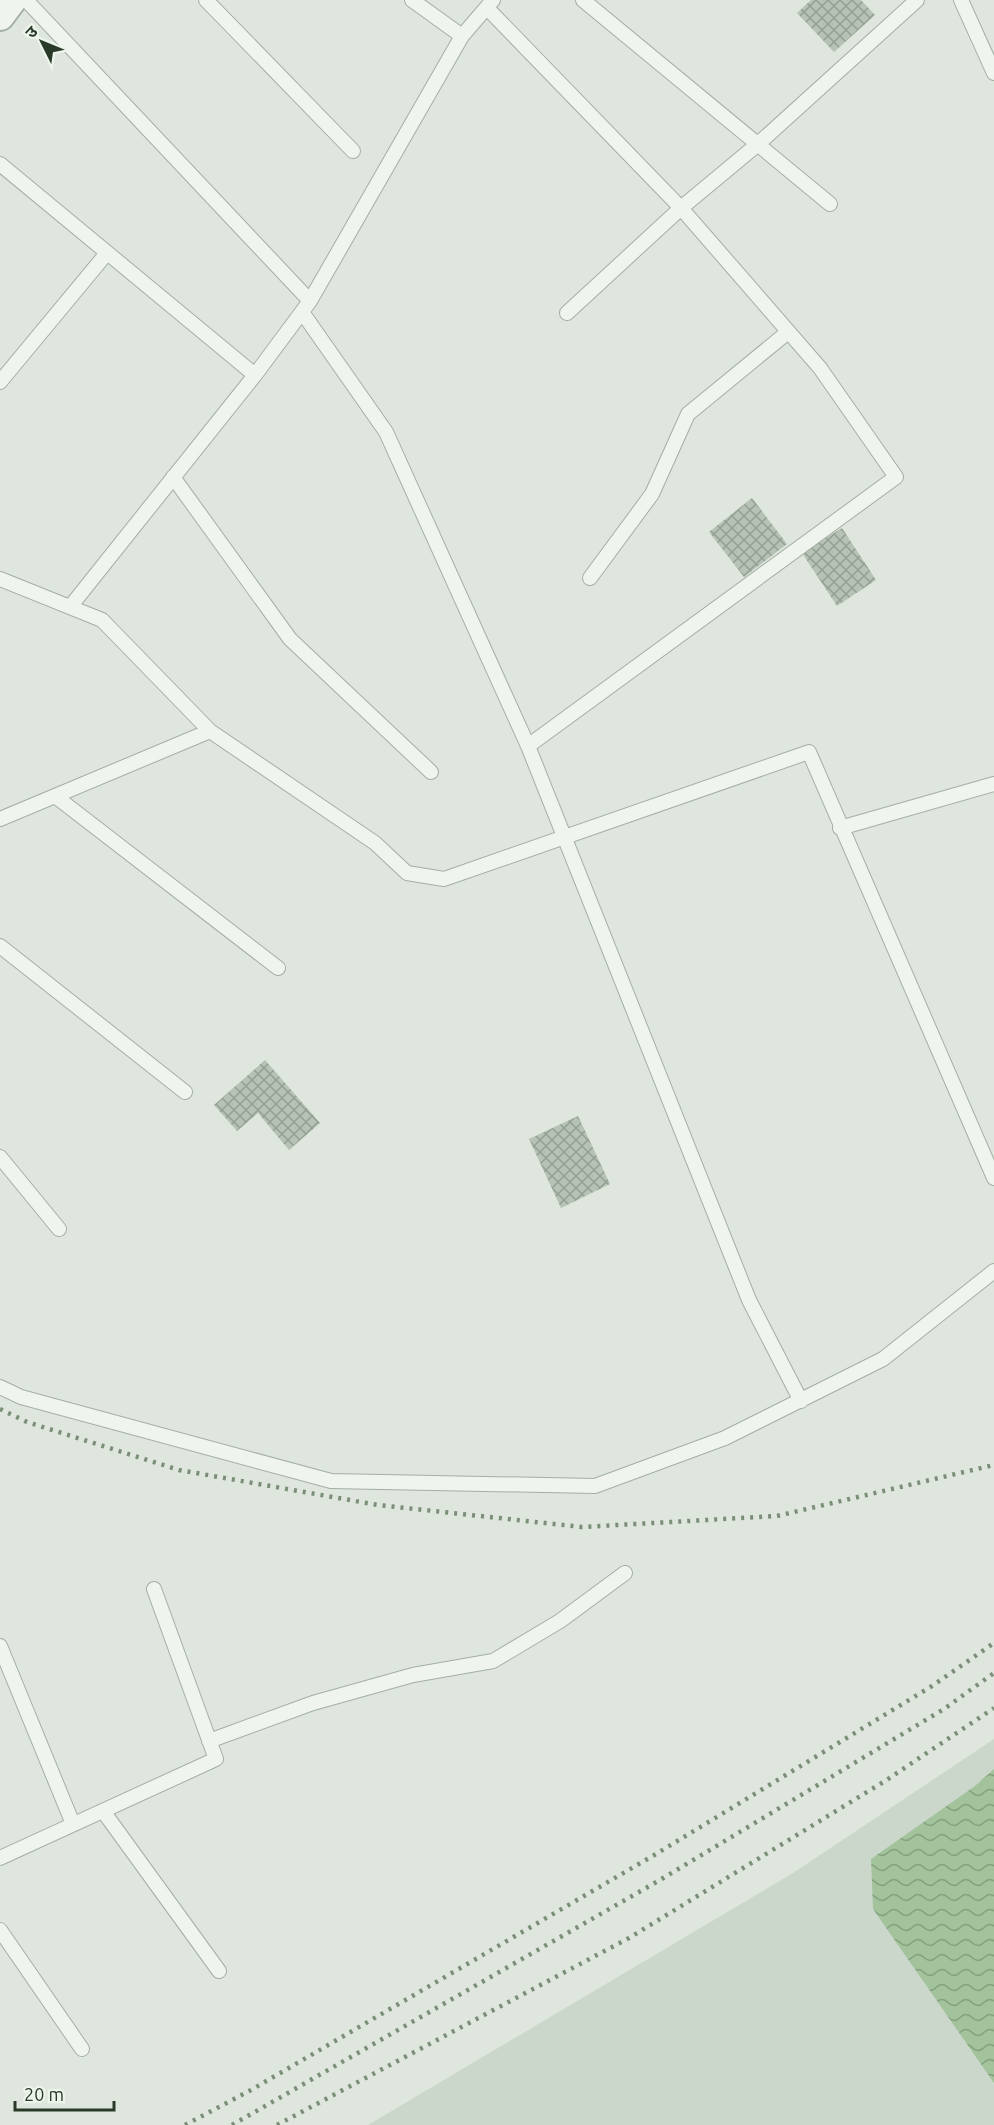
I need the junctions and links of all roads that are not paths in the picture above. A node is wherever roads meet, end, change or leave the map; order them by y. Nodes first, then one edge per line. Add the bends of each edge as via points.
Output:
1 (12, 0) edge
2 (26, 0) edge
3 (206, 0) edge
4 (412, 0) edge
5 (584, 0) edge
6 (917, 0) edge
7 (961, 0) edge
8 (490, 4) edge
9 (0, 16) edge
10 (462, 36) junction
11 (994, 73) edge
12 (758, 144) junction
13 (353, 151) dead end
14 (0, 164) edge
15 (830, 204) dead end
16 (681, 208) junction
17 (107, 253) junction
18 (306, 306) junction
19 (567, 313) dead end
20 (788, 332) junction
21 (255, 375) junction
22 (0, 382) edge
23 (173, 477) junction
24 (590, 578) dead end
25 (0, 579) edge
26 (70, 607) junction
27 (210, 731) junction
28 (528, 746) junction
29 (431, 772) dead end
30 (994, 784) edge
31 (55, 796) junction
32 (0, 819) edge
33 (840, 828) junction
34 (564, 836) junction
35 (0, 946) edge
36 (278, 968) dead end
37 (185, 1092) dead end
38 (0, 1157) edge
39 (994, 1178) edge
40 (59, 1229) dead end
41 (994, 1271) edge
42 (0, 1387) edge
43 (801, 1401) junction
44 (625, 1573) dead end
45 (154, 1589) dead end
46 (0, 1646) edge
47 (209, 1742) junction
48 (103, 1811) junction
49 (73, 1824) junction
50 (0, 1858) edge
51 (0, 1929) edge
52 (219, 1971) dead end
53 (82, 2049) dead end

1 - 9 street
2 - 18 lane
3 - 13 lane
4 - 10 lane
5 - 12 lane
6 - 12 lane
7 - 11 lane
8 - 10 lane
8 - 16 lane
10 - 18 lane
12 - 15 lane
12 - 16 lane
14 - 17 lane
16 - 19 lane
16 - 20 lane
17 - 21 lane
17 - 22 lane
18 - 21 lane
18 - 28 lane via 386,432
20 - 24 lane via 688,414 652,494
20 - 28 lane via 820,368 897,477
21 - 23 lane
23 - 26 lane
23 - 29 lane via 290,639
25 - 26 lane
26 - 27 lane via 102,620
27 - 31 lane
27 - 34 lane via 375,843 407,873 444,879
28 - 34 lane
30 - 33 lane
31 - 32 lane
31 - 36 lane
33 - 34 lane via 808,752
33 - 39 lane
34 - 43 lane via 748,1300
35 - 37 lane
38 - 40 lane
41 - 43 lane via 883,1359
42 - 43 lane via 21,1397 330,1481 595,1486 725,1438
44 - 47 lane via 560,1621 493,1660 413,1675 313,1703
45 - 47 lane
46 - 49 lane
47 - 48 lane via 216,1759
48 - 49 lane
48 - 52 lane
49 - 50 lane
51 - 53 lane

